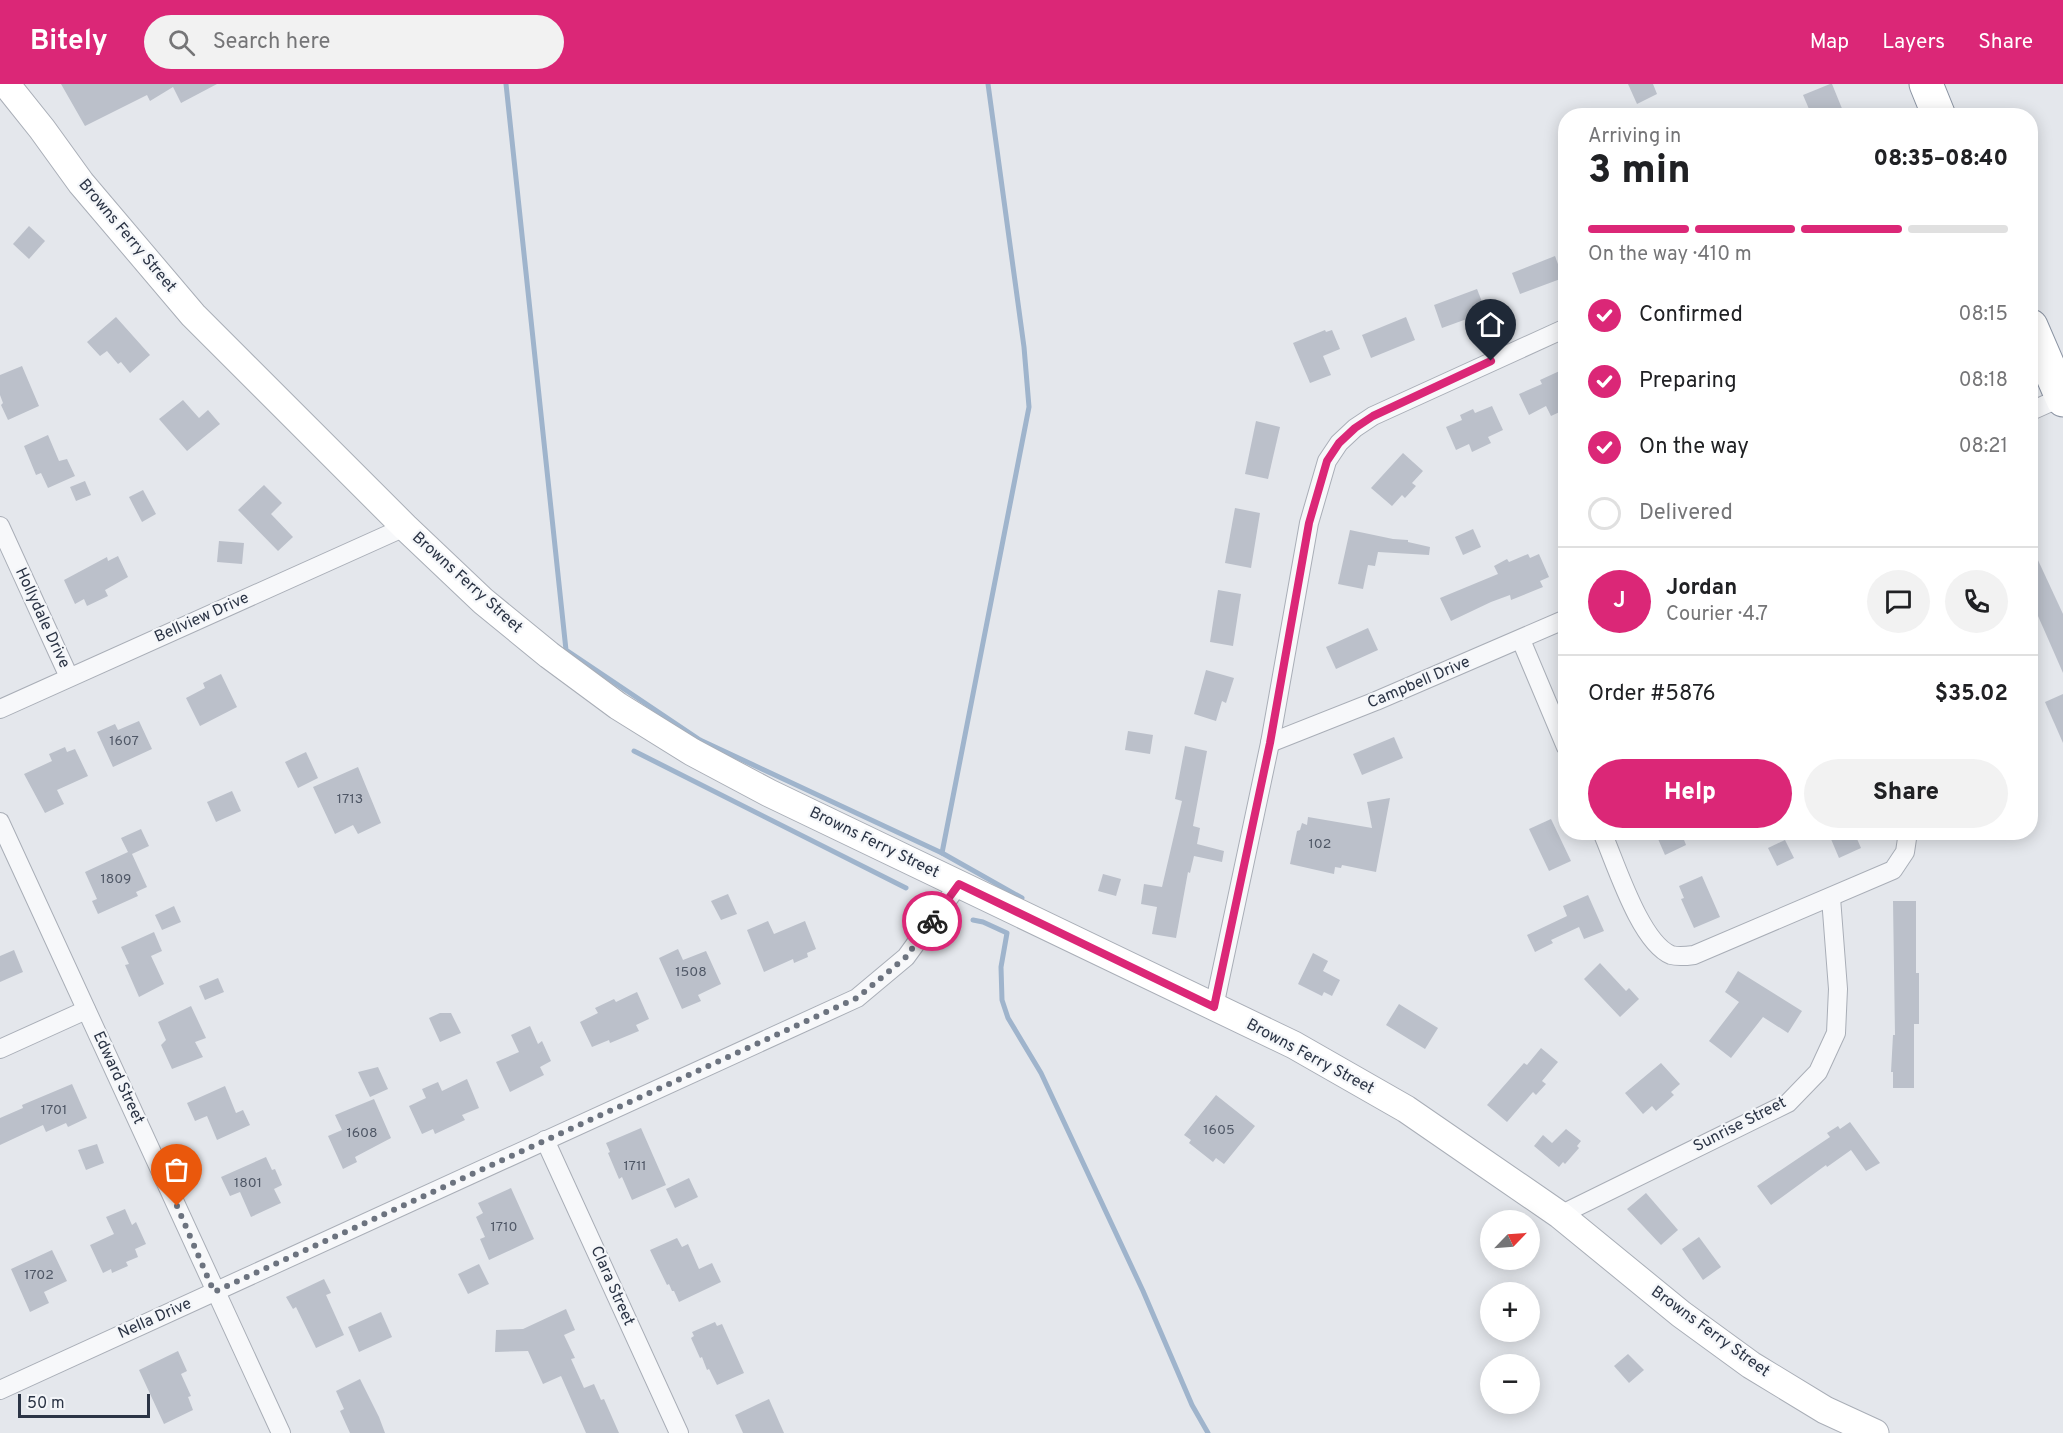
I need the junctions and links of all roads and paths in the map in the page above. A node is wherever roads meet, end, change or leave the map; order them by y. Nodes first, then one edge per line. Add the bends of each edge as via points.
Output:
1 (6, 84) edge
2 (1926, 84) edge
3 (1936, 108) edge
4 (1558, 332) edge
5 (2038, 342) edge
6 (2062, 399) edge
7 (2038, 408) edge
8 (0, 526) edge
9 (405, 528) junction
10 (1558, 623) edge
11 (1521, 640) junction
12 (69, 677) junction
13 (0, 709) edge
14 (1558, 728) edge
15 (1270, 743) junction
16 (0, 822) edge
17 (1605, 840) edge
18 (1907, 840) edge
19 (959, 884) junction
20 (1832, 898) junction
21 (1214, 1007) junction
22 (86, 1010) junction
23 (0, 1049) edge
24 (545, 1140) junction
25 (1560, 1215) junction
26 (214, 1292) junction
27 (0, 1390) edge
28 (281, 1433) edge
29 (679, 1433) edge
30 (1875, 1433) edge

1 - 9 street, Browns Ferry Street via 81,183 193,315
2 - 3 highway
4 - 15 street via 1373,416 1339,443 1327,461 1309,523
5 - 6 highway
6 - 7 street
8 - 12 street, Hollydale Drive
9 - 12 street, Bellview Drive
9 - 19 street, Browns Ferry Street via 483,601 618,706 769,793
10 - 11 street, Campbell Drive
11 - 14 street
11 - 15 street, Campbell Drive
12 - 13 street, Bellview Drive
15 - 21 street
16 - 22 street, Edward Street
17 - 20 street via 1642,926 1654,944 1673,956 1694,956
18 - 20 street via 1905,852 1893,870
19 - 21 street, Browns Ferry Street
19 - 24 street, Nella Drive via 906,957 857,998
20 - 25 street, Sunrise Street via 1838,989 1836,1033 1818,1072 1788,1102
21 - 25 street, Browns Ferry Street via 1294,1045 1406,1109
22 - 23 street
22 - 26 street, Edward Street
24 - 26 street, Nella Drive
24 - 29 street, Clara Street
25 - 30 street, Browns Ferry Street via 1681,1314 1751,1365 1825,1410
26 - 27 street, Nella Drive
26 - 28 street, Edward Street

